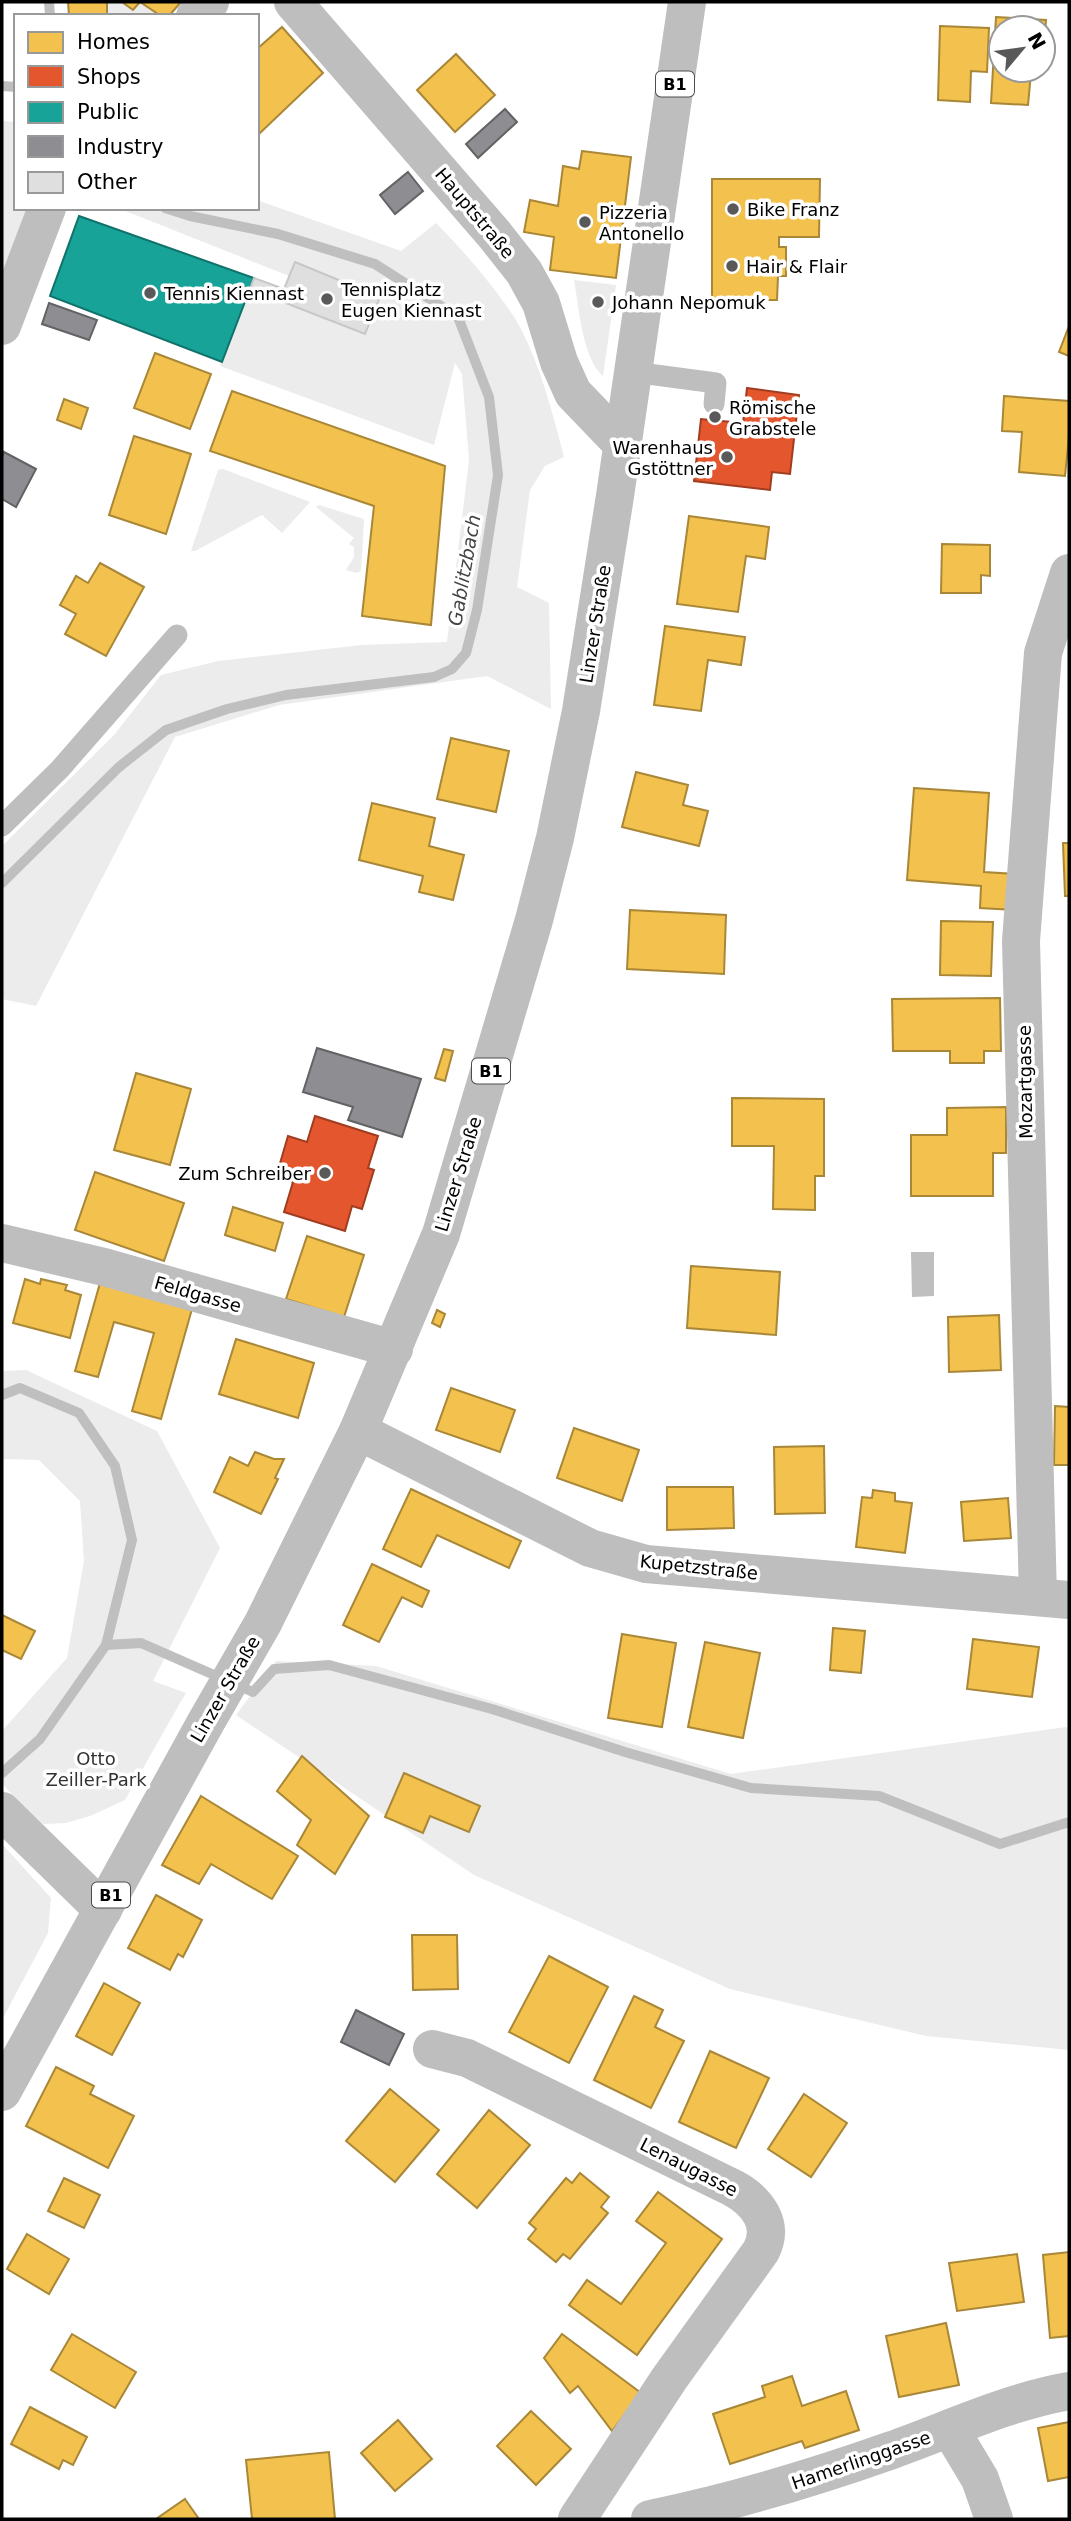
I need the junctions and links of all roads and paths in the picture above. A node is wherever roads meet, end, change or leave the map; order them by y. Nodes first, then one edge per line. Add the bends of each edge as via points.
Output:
1 (210, 2) edge
2 (293, 2) edge
3 (687, 2) edge
4 (197, 14) edge
5 (46, 210) edge
6 (2, 326) edge
7 (633, 372) junction
8 (714, 404) dead end
9 (622, 444) junction
10 (1069, 573) edge
11 (177, 635) dead end
12 (2, 826) edge
13 (2, 1243) edge
14 (394, 1349) junction
15 (358, 1431) junction
16 (1054, 1598) edge
17 (8, 1818) edge
18 (103, 1910) junction
19 (432, 2049) dead end
20 (2, 2092) edge
21 (1069, 2391) edge
22 (950, 2429) junction
23 (577, 2519) edge
24 (650, 2519) edge
25 (994, 2519) edge

1 - 4 street
2 - 9 street, Hauptstraße via 524,272 541,303 573,393
3 - 7 street, Linzer Straße / B1
5 - 6 street
7 - 8 lane via 716,383
7 - 9 street, Linzer Straße / B1
9 - 14 street, Linzer Straße / B1 via 581,711 555,838 440,1234
10 - 16 street, Mozartgasse via 1042,653 1021,941
11 - 12 lane via 60,769
13 - 14 street, Feldgasse
14 - 15 street, Linzer Straße / B1
15 - 16 street, Kupetzstraße via 590,1548 646,1564
15 - 18 street, Linzer Straße / B1 via 263,1623
17 - 18 street
18 - 20 street, Linzer Straße / B1
19 - 23 street, Lenaugasse via 467,2059 733,2188 751,2200 765,2220 767,2233 761,2251
21 - 22 street, Hamerlinggasse via 989,2412
22 - 24 street, Hamerlinggasse via 759,2494
22 - 25 street via 980,2479

